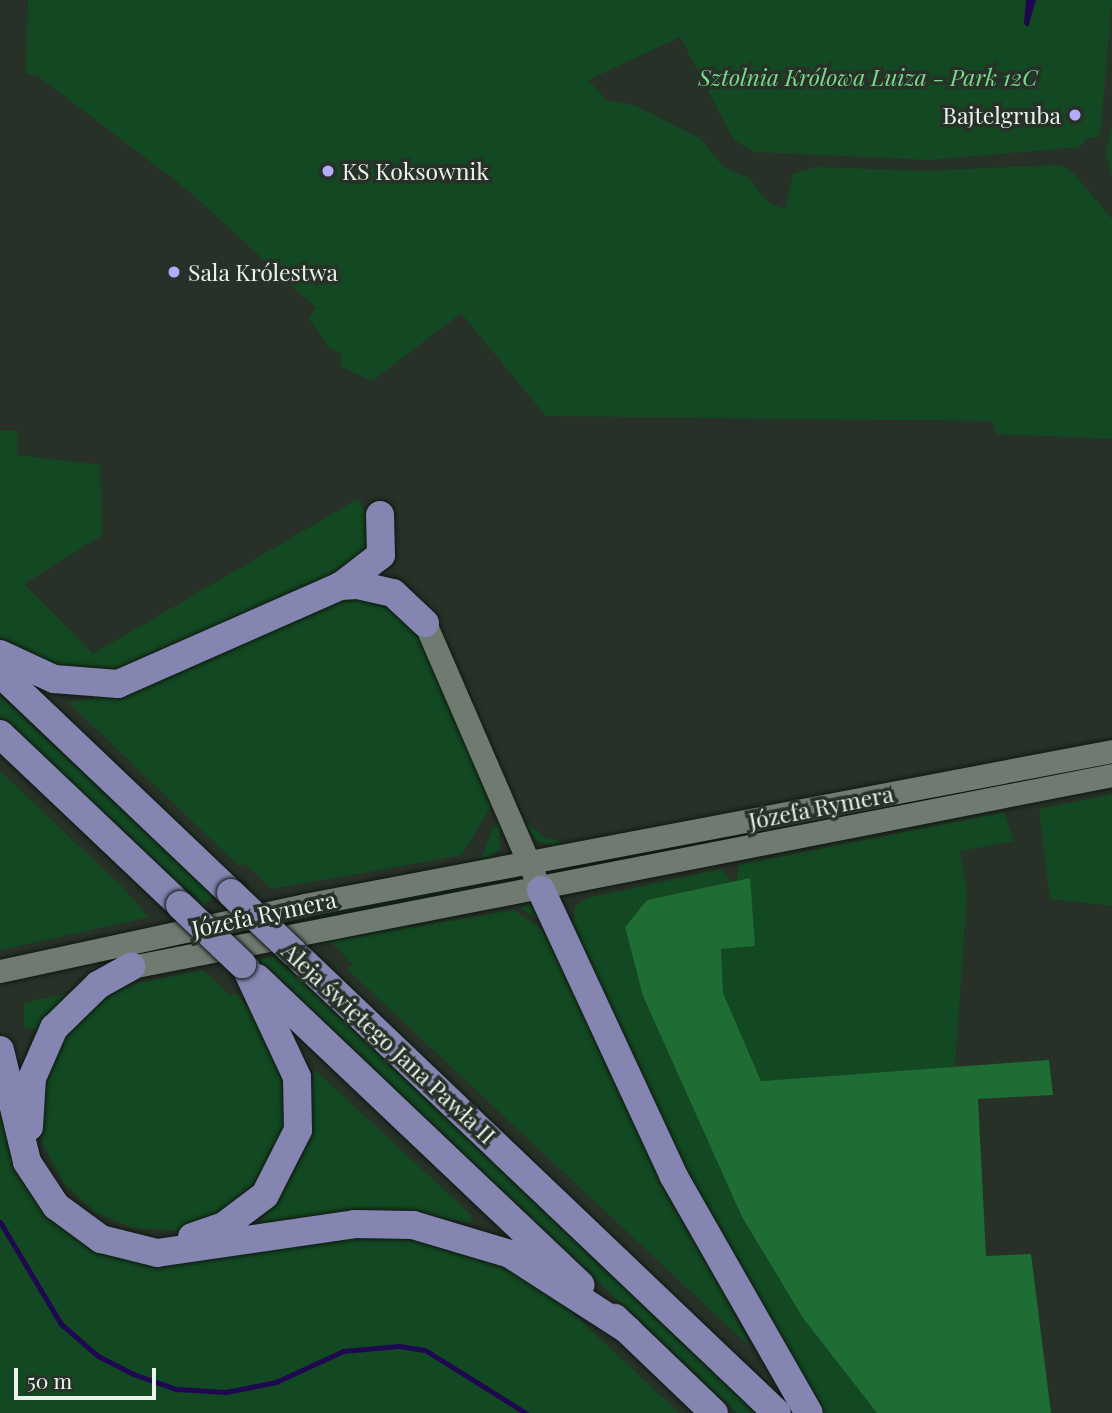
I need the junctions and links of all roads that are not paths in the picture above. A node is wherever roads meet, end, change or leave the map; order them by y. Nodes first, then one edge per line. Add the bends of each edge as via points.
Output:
1 (380, 515) dead end
2 (340, 586) junction
3 (425, 623) joint
4 (0, 654) edge
5 (0, 673) edge
6 (0, 734) edge
7 (1112, 751) edge
8 (1112, 775) edge
9 (535, 877) junction
10 (244, 966) junction
11 (131, 967) joint
12 (0, 971) edge
13 (0, 1050) edge
14 (628, 1330) junction
15 (714, 1413) edge
16 (777, 1413) edge
17 (809, 1413) edge

1 - 2 main road via 382,555
2 - 3 main road via 393,593
2 - 4 main road via 118,684 54,679
3 - 9 street
5 - 16 main road, Aleja świętego Jana Pawła II, bridge
6 - 10 main road, Aleja świętego Jana Pawła II, bridge
7 - 9 street, Józefa Rymera
8 - 9 street, Józefa Rymera
9 - 11 street, Józefa Rymera
9 - 12 street, Józefa Rymera via 317,902
9 - 17 main road via 673,1175
10 - 11 main road via 298,1077 298,1130 278,1178 243,1214 199,1235 154,1240 107,1227 65,1196 38,1157 27,1109 32,1078 54,1028 98,985
10 - 14 main road, Aleja świętego Jana Pawła II
13 - 14 main road via 27,1162 56,1206 101,1239 157,1254 355,1224 413,1225 510,1254
14 - 15 main road, Aleja świętego Jana Pawła II

